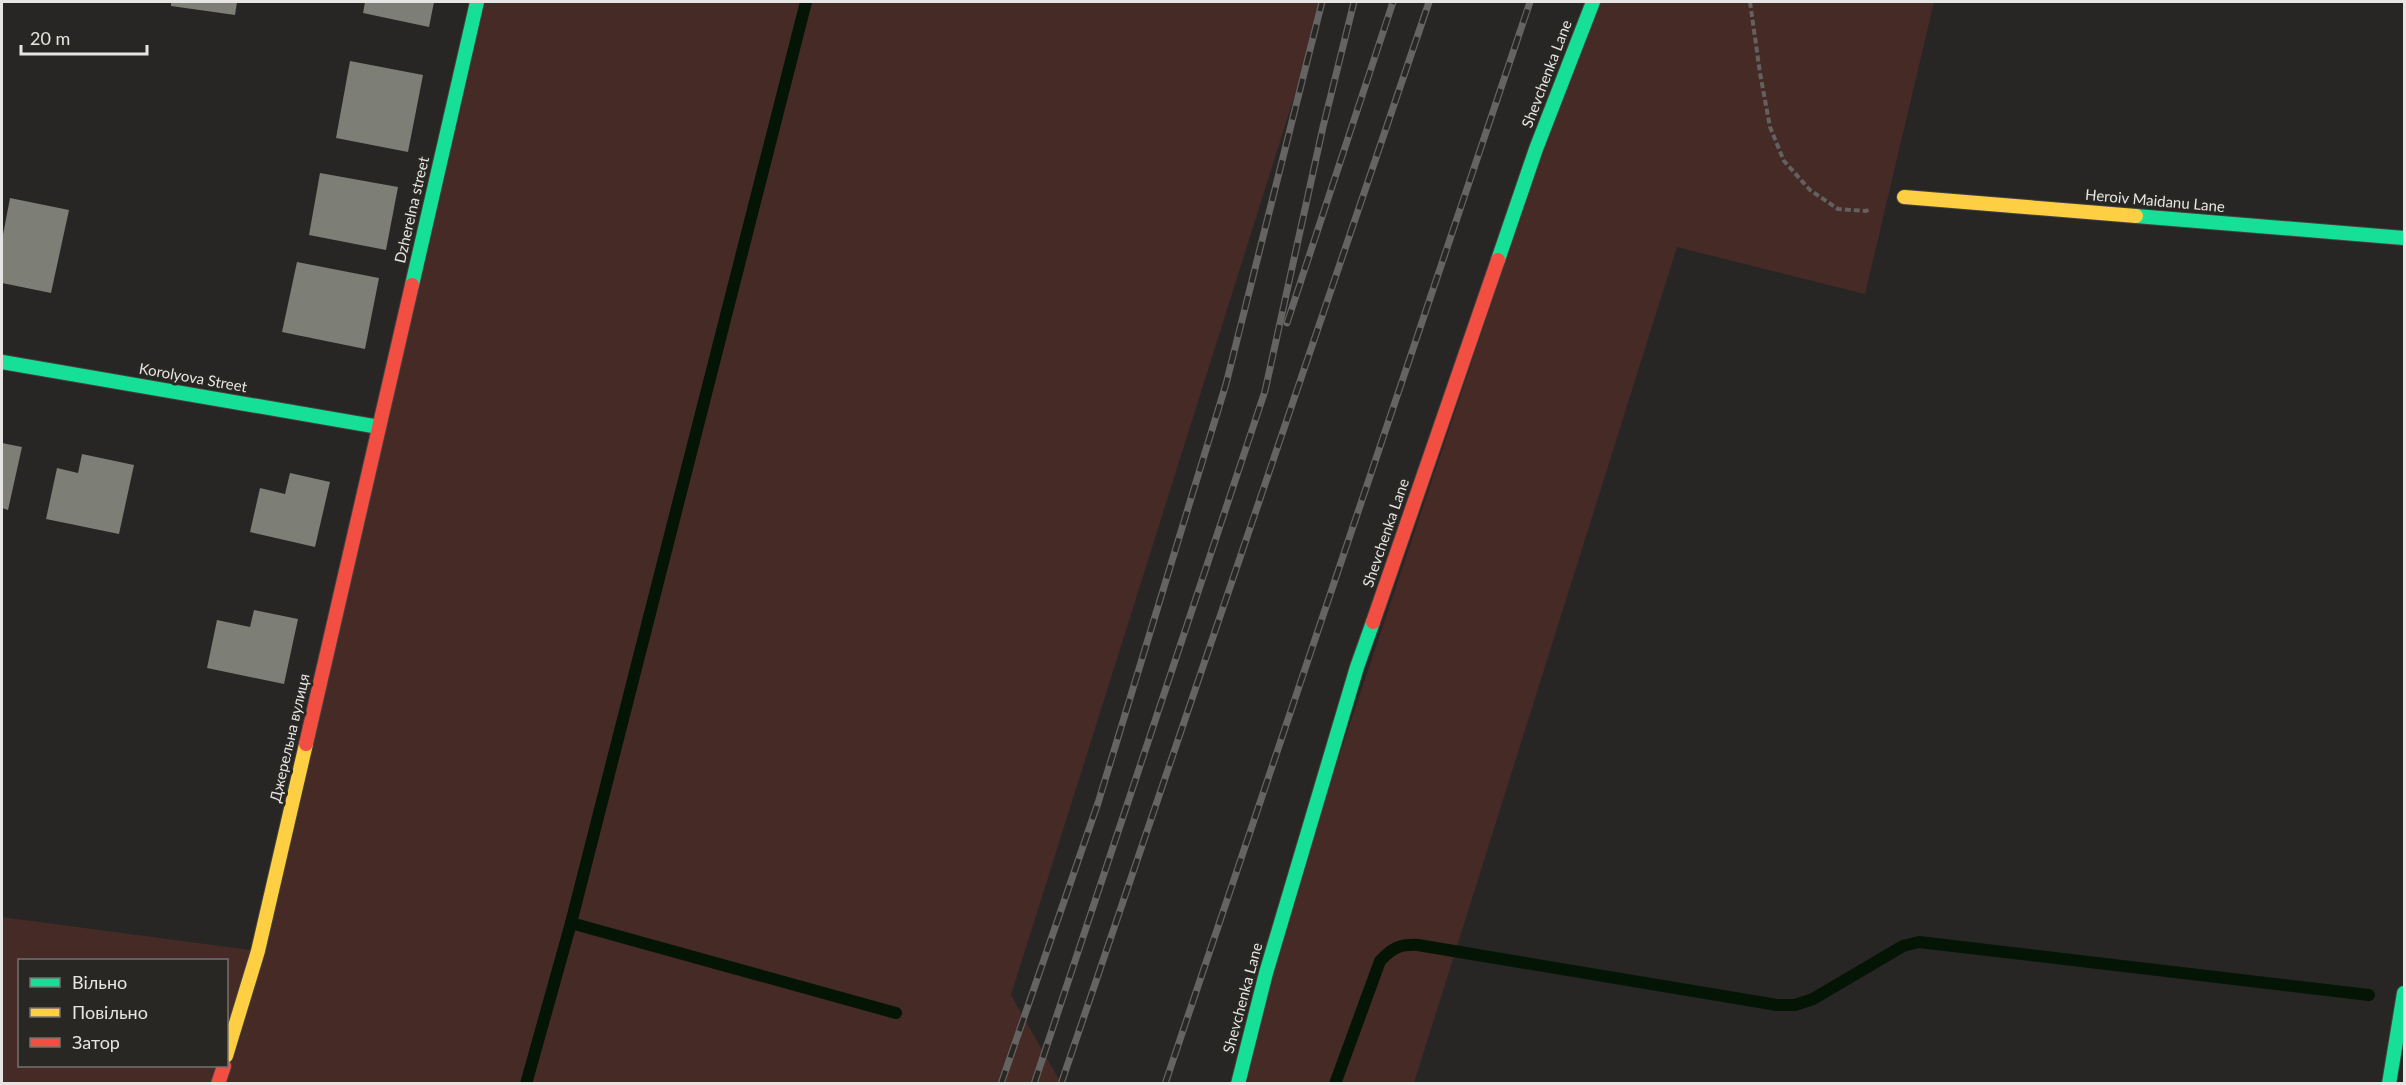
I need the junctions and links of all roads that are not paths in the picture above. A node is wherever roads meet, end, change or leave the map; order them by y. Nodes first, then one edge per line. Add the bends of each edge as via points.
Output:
1 (477, 2) edge
2 (1593, 2) edge
3 (1904, 197) road end
4 (2404, 238) edge
5 (2, 362) edge
6 (380, 427) junction
7 (2404, 993) edge
8 (228, 1049) edge
9 (223, 1067) edge
10 (218, 1083) edge
11 (1238, 1083) edge
12 (2389, 1083) edge

1 - 6 street, Dzherelna street
2 - 11 street, Shevchenka Lane via 1536,149 1357,667 1266,973
3 - 4 street, Heroiv Maidanu Lane
5 - 6 street, Korolyova Street
6 - 8 street, Джерельна вулиця via 258,951
7 - 12 street
9 - 10 street

